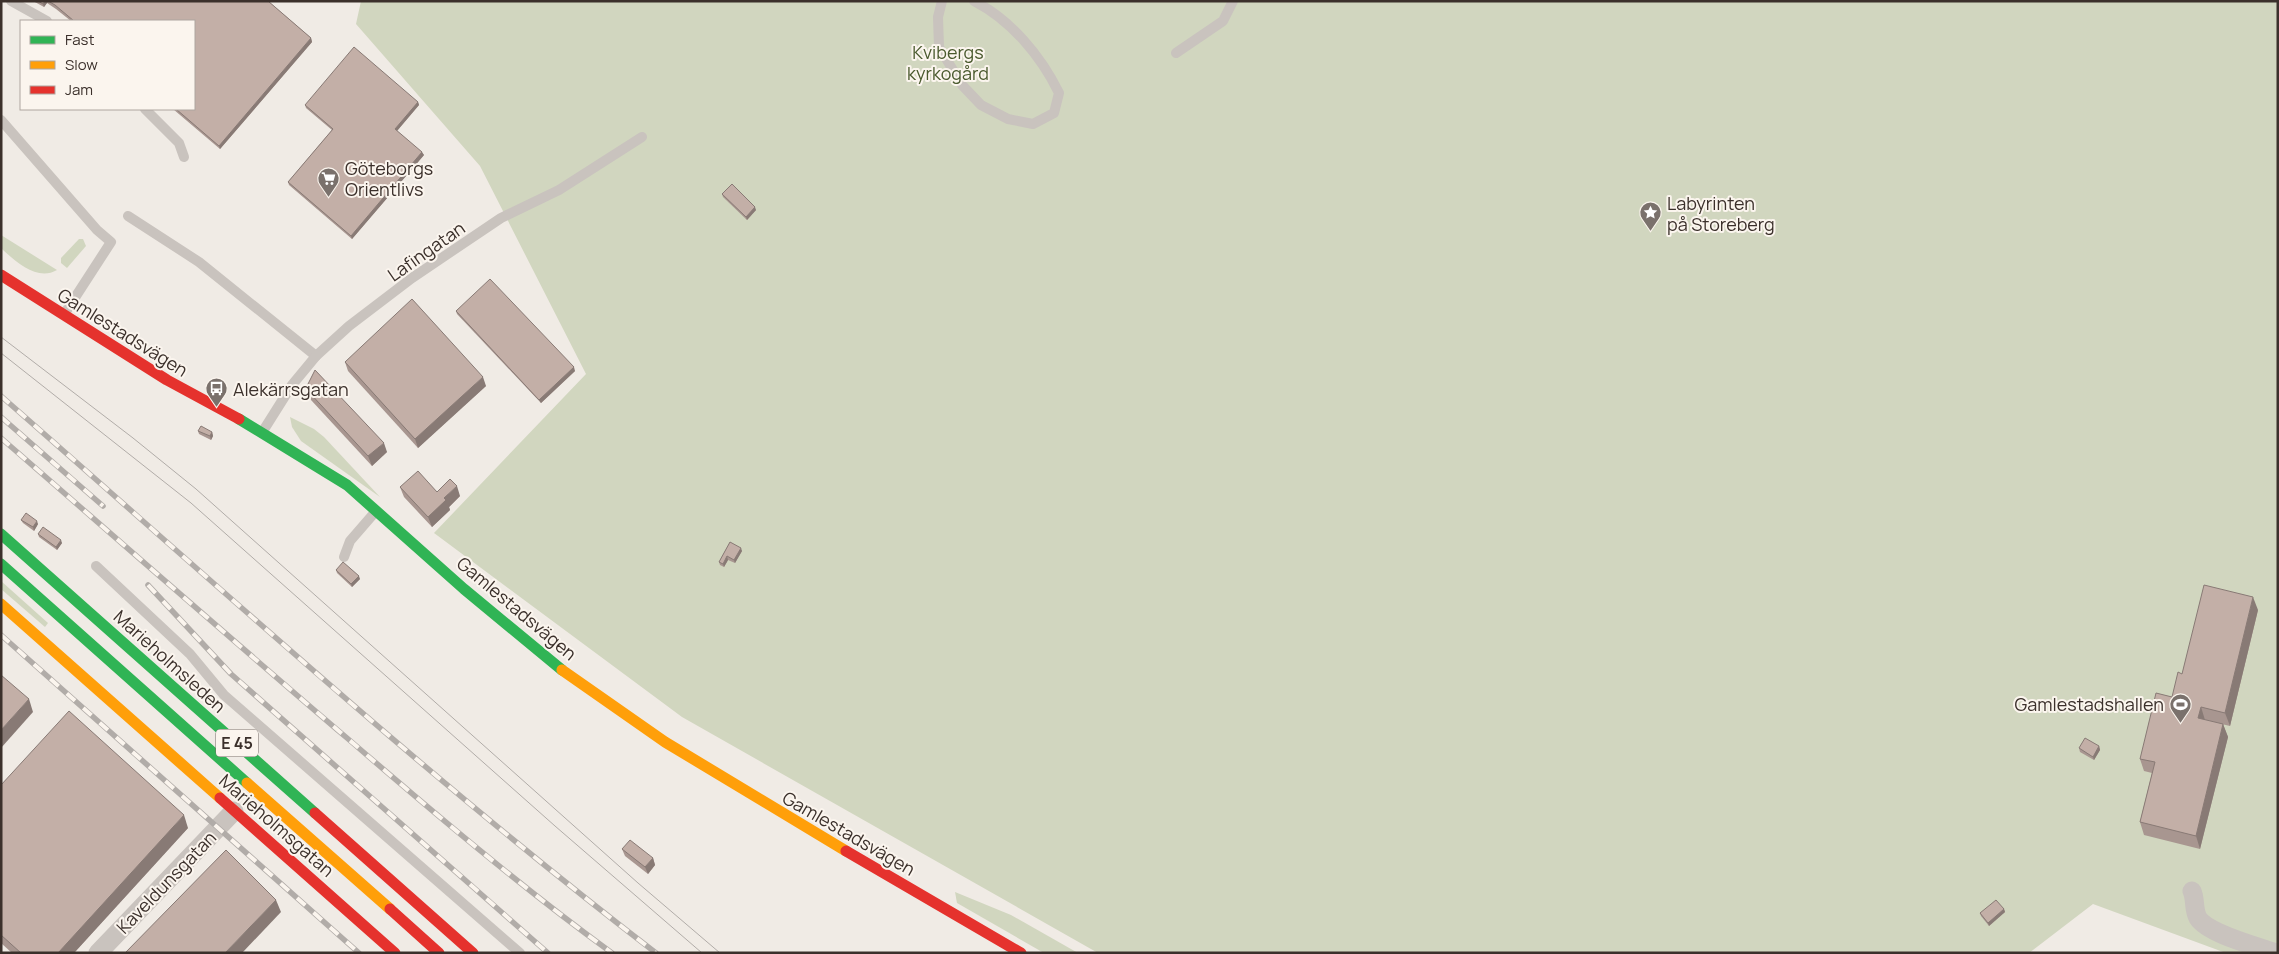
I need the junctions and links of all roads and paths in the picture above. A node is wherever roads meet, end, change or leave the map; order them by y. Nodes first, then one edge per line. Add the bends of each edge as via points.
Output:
1 (11, 1) edge
2 (942, 1) edge
3 (974, 1) edge
4 (1234, 1) edge
5 (45, 20) edge
6 (1176, 53) dead end
7 (145, 110) edge
8 (1, 120) edge
9 (642, 137) dead end
10 (184, 157) dead end
11 (128, 216) dead end
12 (1, 275) edge
13 (64, 316) junction
14 (316, 356) junction
15 (263, 432) junction
16 (376, 510) junction
17 (1, 534) edge
18 (344, 557) dead end
19 (1, 564) edge
20 (96, 566) dead end
21 (1, 604) edge
22 (234, 811) junction
23 (2192, 891) dead end
24 (98, 953) edge
25 (395, 953) edge
26 (439, 953) edge
27 (473, 953) edge
28 (520, 953) edge
29 (1021, 953) edge
30 (2276, 953) edge

1 - 5 lane
2 - 3 lane via 938,17 939,47 962,85 981,105 1008,119 1033,124 1054,113 1059,92 1051,76 1019,34
4 - 6 lane via 1223,21
7 - 10 lane via 179,143
8 - 13 lane via 111,242
9 - 14 lane, Lafingatan via 559,190 501,218 349,326
11 - 14 lane via 199,262
12 - 13 main road, Gamlestadsvägen
13 - 15 main road, Gamlestadsvägen via 167,380
14 - 15 lane, Lafingatan via 292,385
15 - 16 main road, Gamlestadsvägen via 332,475
16 - 18 lane via 350,541
16 - 29 main road, Gamlestadsvägen via 464,589 564,671 665,742
17 - 27 main road, Marieholmsleden / E 45
19 - 26 main road, E 45
20 - 28 lane via 190,654 224,695
21 - 22 main road, Marieholmsgatan
22 - 24 street, Kaveldunsgatan
22 - 25 main road, Marieholmsgatan
23 - 30 street via 2199,919 2209,928

